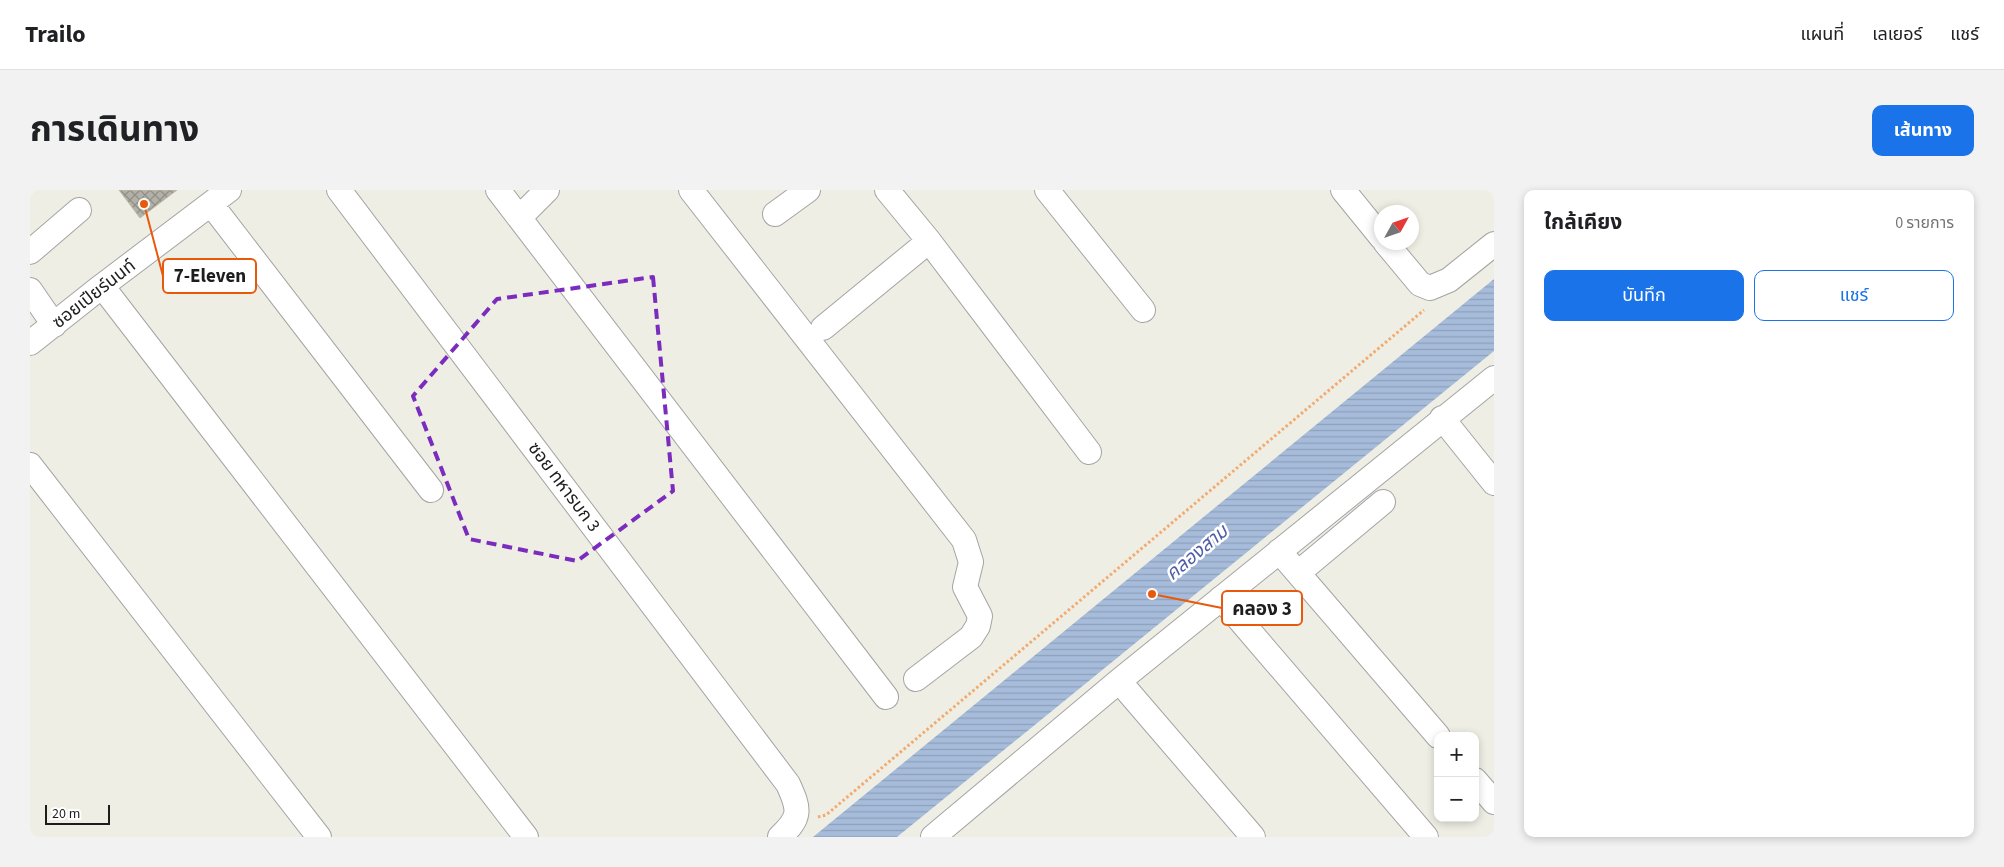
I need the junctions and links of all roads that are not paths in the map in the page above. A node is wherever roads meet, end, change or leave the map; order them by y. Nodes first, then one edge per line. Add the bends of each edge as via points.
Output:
1 (339, 190) edge
2 (498, 190) edge
3 (547, 190) edge
4 (691, 190) edge
5 (808, 190) edge
6 (887, 190) edge
7 (1047, 190) edge
8 (1343, 190) edge
9 (216, 196) edge
10 (79, 210) dead end
11 (775, 214) dead end
12 (520, 217) junction
13 (1374, 228) edge
14 (928, 242) junction
15 (1494, 244) edge
16 (1392, 250) edge
17 (30, 252) edge
18 (102, 286) junction
19 (30, 290) edge
20 (1142, 310) dead end
21 (823, 328) dead end
22 (38, 333) edge
23 (1494, 378) edge
24 (1442, 418) junction
25 (1089, 452) dead end
26 (30, 465) edge
27 (1494, 483) edge
28 (431, 490) dead end
29 (1383, 502) dead end
30 (1279, 551) junction
31 (1298, 573) junction
32 (1221, 598) junction
33 (916, 679) dead end
34 (1119, 681) junction
35 (886, 697) dead end
36 (1435, 732) edge
37 (1479, 785) edge
38 (1494, 802) edge
39 (787, 831) edge
40 (319, 837) edge
41 (526, 837) edge
42 (933, 837) edge
43 (1253, 837) edge
44 (1426, 837) edge

1 - 39 street, ซอย ทหารบก 3 via 788,784 798,805
2 - 12 street
3 - 12 street
4 - 33 street via 964,540 971,562 965,587 980,616 978,626 971,637
5 - 11 street
6 - 14 street
7 - 20 street
8 - 13 street
9 - 18 street, ซอยเปียร์นนท์
9 - 28 street
10 - 17 street
12 - 35 street
14 - 21 street
14 - 25 street
15 - 16 street via 1449,280 1430,288 1420,284
18 - 22 street, ซอยเปียร์นนท์
18 - 41 street
19 - 22 street
23 - 24 street
24 - 27 street
24 - 30 street
26 - 40 street
29 - 31 street
30 - 31 street
30 - 32 street
31 - 36 street
32 - 34 street
32 - 44 street
34 - 42 street
34 - 43 street
37 - 38 street

